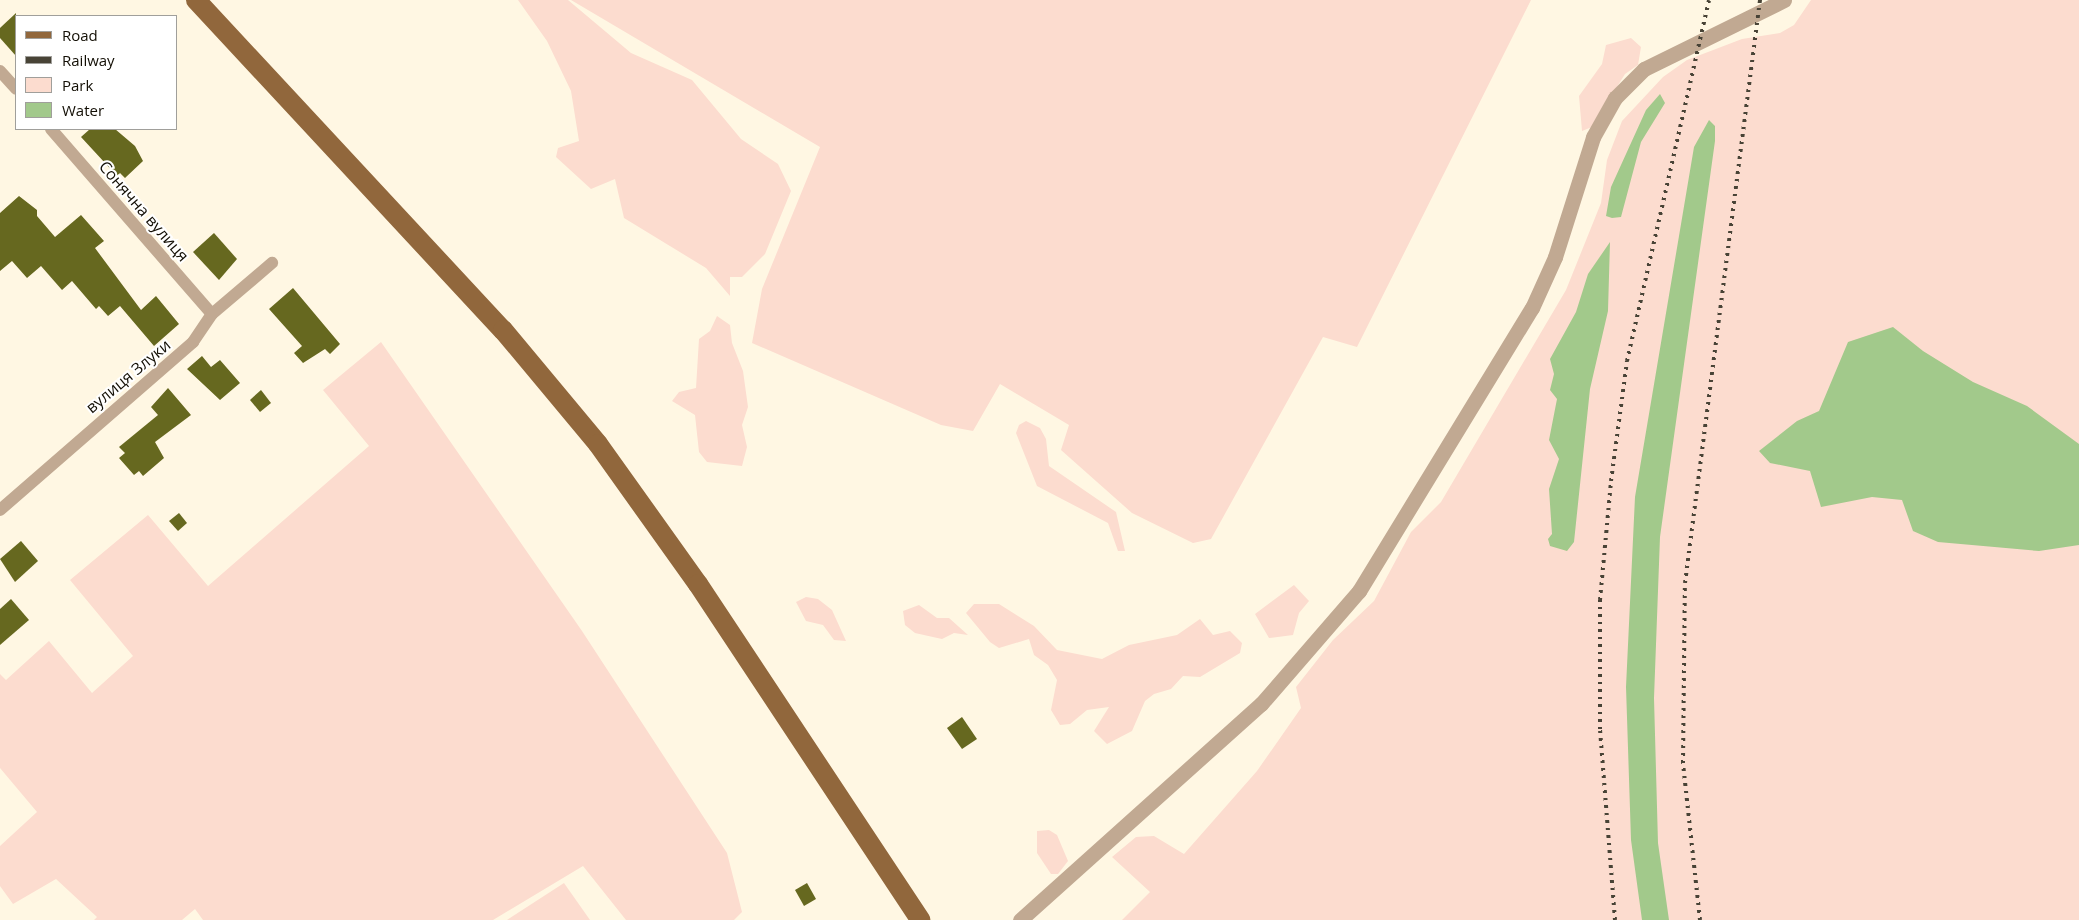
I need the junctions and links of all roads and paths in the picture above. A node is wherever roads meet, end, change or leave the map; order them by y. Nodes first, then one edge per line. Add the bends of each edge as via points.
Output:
1 (196, 0) edge
2 (1784, 0) edge
3 (0, 71) edge
4 (15, 89) edge
5 (52, 130) edge
6 (272, 263) dead end
7 (212, 314) junction
8 (0, 510) edge
9 (920, 920) edge
10 (1020, 920) edge

1 - 9 main road via 503,330 598,444 698,584
2 - 10 street via 1644,69 1615,98 1593,137 1555,258 1532,308 1359,591 1262,704
3 - 4 street
5 - 7 street, Сонячна вулиця
6 - 7 street, вулиця Злуки
7 - 8 street, вулиця Злуки via 192,342

